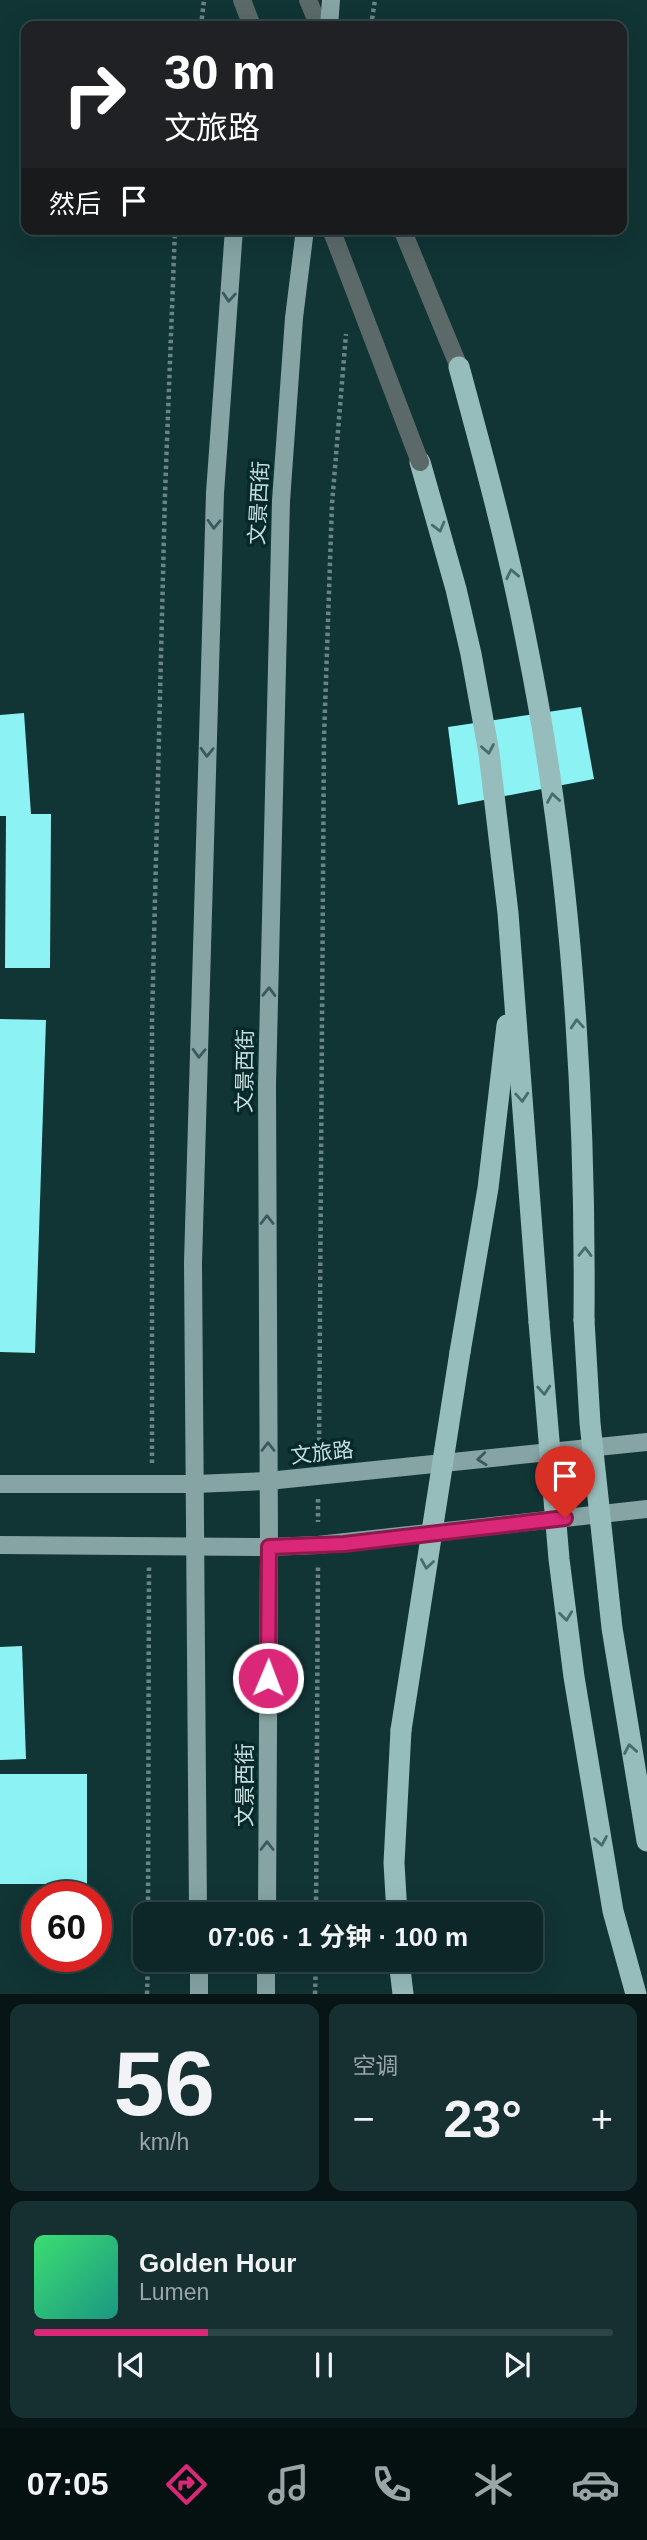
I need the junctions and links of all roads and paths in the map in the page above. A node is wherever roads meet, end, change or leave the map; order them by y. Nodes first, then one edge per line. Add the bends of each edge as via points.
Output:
1 (204, 0) edge
2 (242, 0) edge
3 (250, 0) edge
4 (308, 0) edge
5 (331, 0) edge
6 (375, 0) edge
7 (202, 21) edge
8 (248, 21) edge
9 (249, 21) edge
10 (316, 21) edge
11 (329, 21) edge
12 (373, 21) edge
13 (175, 235) edge
14 (234, 235) edge
15 (304, 235) edge
16 (333, 235) edge
17 (404, 235) edge
18 (346, 326) dead end
19 (459, 367) joint
20 (420, 462) joint
21 (513, 975) junction
22 (647, 1441) edge
23 (318, 1476) junction
24 (268, 1481) junction
25 (0, 1484) edge
26 (152, 1484) junction
27 (195, 1484) junction
28 (647, 1509) edge
29 (0, 1545) edge
30 (318, 1545) junction
31 (149, 1546) junction
32 (195, 1546) junction
33 (269, 1547) junction
34 (647, 1841) edge
35 (148, 1902) edge
36 (198, 1902) edge
37 (267, 1902) edge
38 (316, 1902) edge
39 (396, 1902) edge
40 (148, 1972) edge
41 (199, 1972) edge
42 (266, 1972) edge
43 (316, 1972) edge
44 (400, 1972) edge
45 (147, 1994) edge
46 (199, 1994) edge
47 (266, 1994) edge
48 (316, 1994) edge
49 (403, 1994) edge
50 (636, 1994) edge

1 - 7 path
2 - 8 street, bridge
3 - 9 main road, bridge
4 - 10 street
5 - 11 main road
6 - 12 path
13 - 26 path via 152,1021
14 -> 27 main road, 文景西街 via 215,494 193,1263
24 -> 15 main road, 文景西街 via 267,1085 281,501 293,318
16 - 20 street, bridge
17 - 19 street
18 - 23 path via 332,504 324,738
34 -> 19 highway, bridge via 612,1628 593,1448 584,1320 578,1030 559,836 508,553
20 -> 21 highway via 456,589 489,753
21 -> 39 highway, bridge via 488,1188 401,1730
21 -> 50 highway, bridge via 556,1533 574,1677 613,1911
22 -> 23 main road, 文旅路
23 - 24 main road, 文旅路
23 - 30 path
24 - 27 main road, 文旅路
24 - 33 main road, 文景西街
25 - 26 main road, 文旅路
26 - 27 main road, 文旅路
27 - 32 main road, 文景西街
28 - 30 main road
29 - 31 main road
30 - 33 main road
30 - 38 path
31 - 32 main road
31 - 35 path
32 - 33 main road
32 - 36 main road, 文景西街
37 -> 33 main road, 文景西街
40 - 45 path
41 - 46 main road
42 - 47 main road
43 - 48 path
44 - 49 highway

